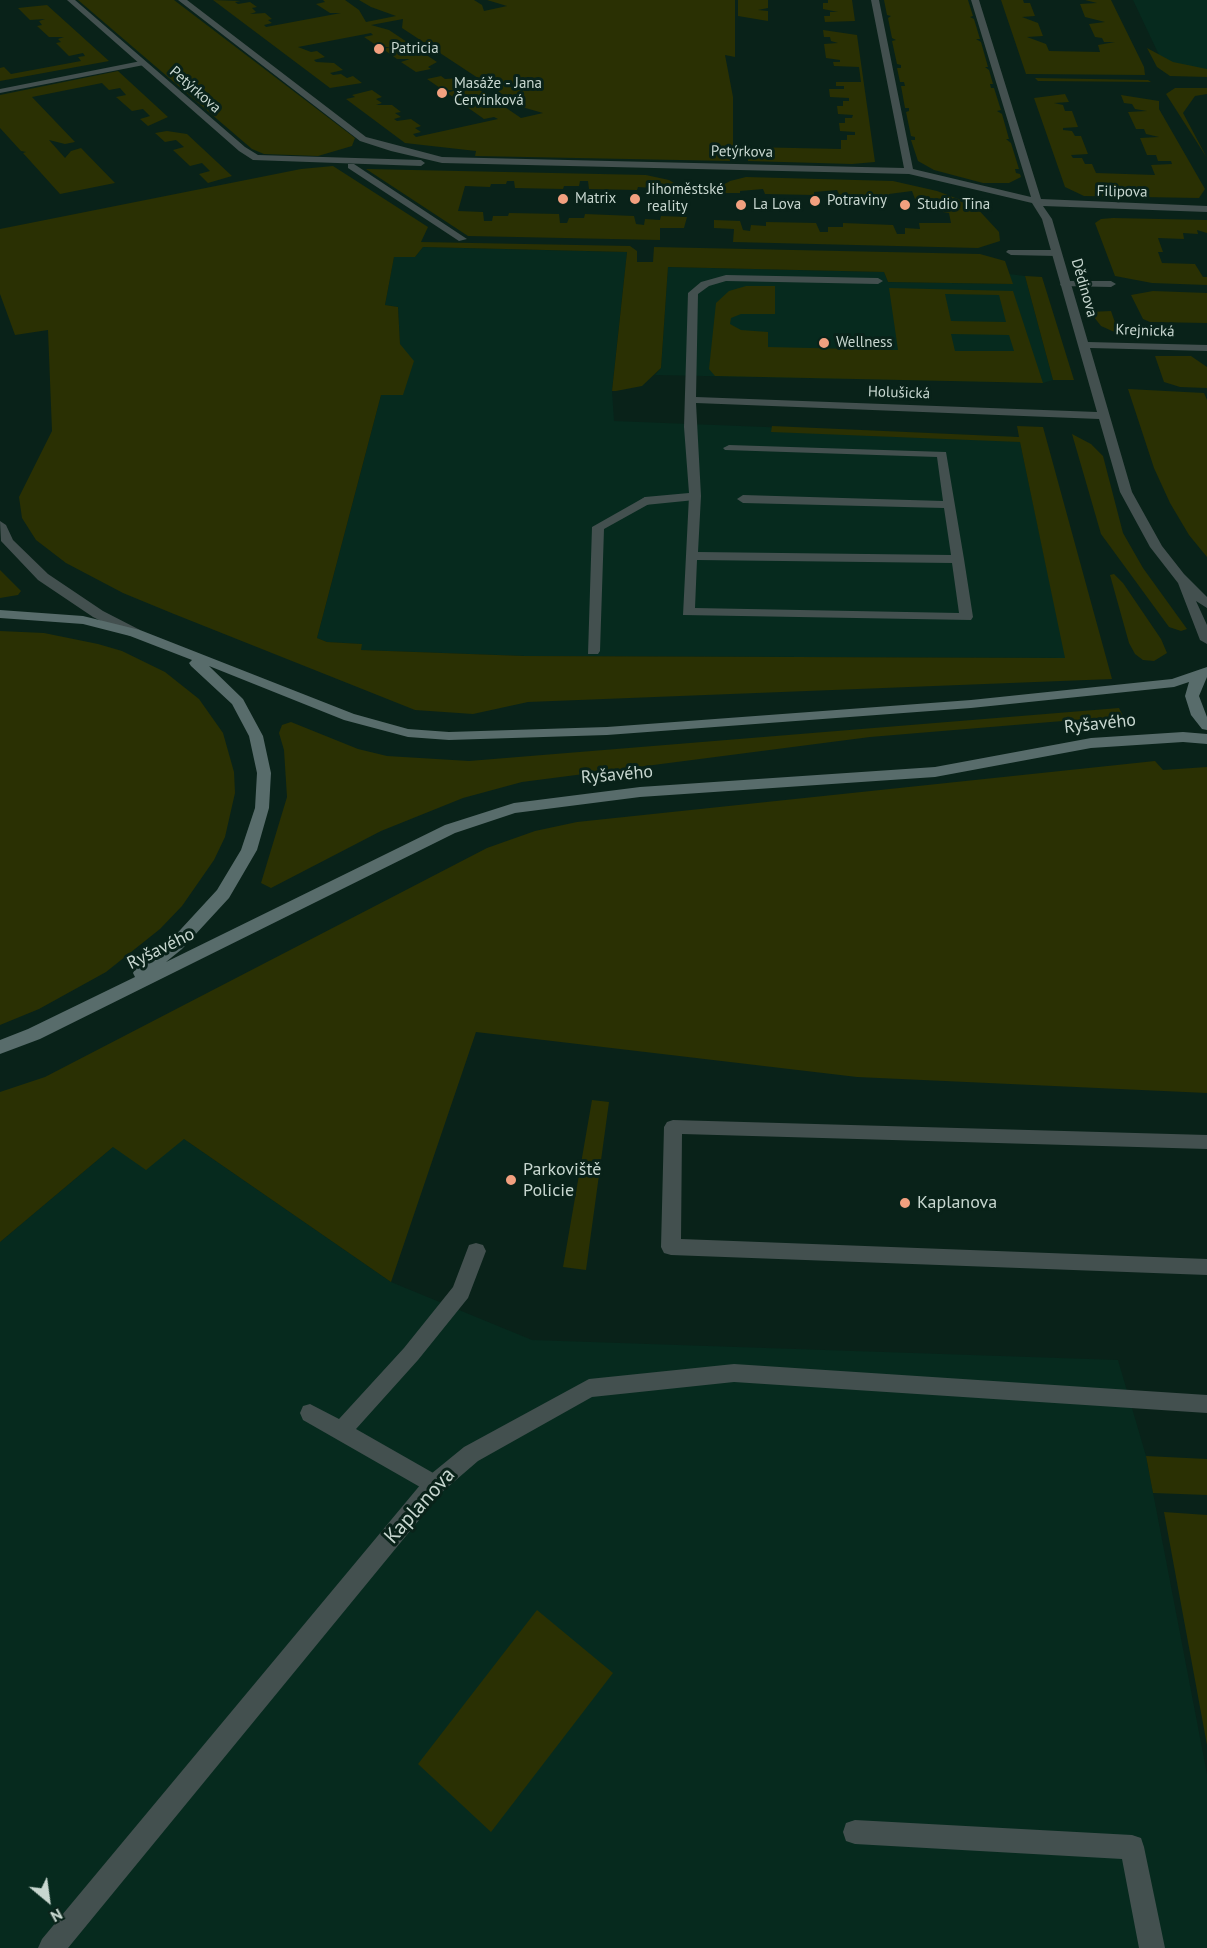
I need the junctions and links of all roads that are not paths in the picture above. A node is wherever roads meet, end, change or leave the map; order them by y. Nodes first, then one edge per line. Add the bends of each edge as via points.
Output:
1 (71, 0) edge
2 (182, 0) edge
3 (876, 0) edge
4 (975, 0) edge
5 (141, 63) junction
6 (0, 91) edge
7 (351, 152) dead end
8 (442, 160) junction
9 (318, 161) junction
10 (351, 166) dead end
11 (909, 171) junction
12 (1037, 203) junction
13 (1207, 208) edge
14 (462, 239) dead end
15 (1011, 252) dead end
16 (1056, 253) junction
17 (878, 281) dead end
18 (1065, 284) junction
19 (1111, 284) dead end
20 (1083, 345) junction
21 (1207, 348) edge
22 (693, 400) junction
23 (1104, 416) junction
24 (729, 448) dead end
25 (695, 496) junction
26 (742, 499) dead end
27 (950, 505) junction
28 (0, 525) edge
29 (692, 556) junction
30 (958, 559) junction
31 (1179, 577) junction
32 (1207, 604) edge
33 (0, 614) edge
34 (135, 633) junction
35 (1207, 640) edge
36 (156, 641) junction
37 (593, 651) dead end
38 (1206, 671) edge
39 (1207, 726) edge
40 (1207, 739) edge
41 (75, 1014) junction
42 (0, 1047) edge
43 (1207, 1142) edge
44 (476, 1251) dead end
45 (1207, 1267) edge
46 (1207, 1404) edge
47 (310, 1413) dead end
48 (341, 1431) junction
49 (434, 1485) junction
50 (855, 1832) dead end
51 (51, 1948) edge
52 (1152, 1948) edge

1 - 5 street, Petýrkova
2 - 8 street, Petýrkova via 362,142
3 - 11 street
4 - 12 street, Dědinova
5 - 6 street
5 - 9 street, Petýrkova via 249,155 267,161
7 - 9 street, Petýrkova
8 - 9 street, Petýrkova
8 - 11 street, Petýrkova
10 - 14 street
11 - 12 street, Petýrkova
12 - 13 street, Filipova
12 - 16 street, Dědinova via 1047,219
15 - 16 street
16 - 18 street, Dědinova
17 - 22 street via 726,278 705,284 693,293
18 - 19 street
18 - 20 street, Dědinova
20 - 21 street, Krejnická
20 - 23 street, Dědinova
22 - 23 street, Holušická
22 - 25 street via 690,427
23 - 31 street, Dědinova via 1126,492 1151,539
24 - 27 street via 942,454
25 - 29 street
25 - 37 street via 645,501 598,527
26 - 27 street
27 - 30 street
28 - 34 street via 7,541 44,577 98,614
29 - 30 street
29 - 30 street via 688,612 966,617
31 - 32 street, Dědinova
31 - 35 street, Dědinova
33 - 34 main road via 64,617
34 - 36 main road
36 - 38 main road, Ryšavého via 376,726 449,736 607,731 971,704 1174,683
36 - 41 main road via 198,665 225,687 249,719 264,773 259,822 237,872 202,920 147,969
38 - 39 main road, Ryšavého via 1196,681 1192,696 1198,715
40 - 41 main road, Ryšavého via 1091,743 935,772 640,792 514,808 423,842
41 - 42 main road
43 - 45 street via 674,1127 670,1247
44 - 48 street via 461,1292
46 - 49 street, Kaplanova via 734,1373 589,1388 471,1454
47 - 48 street
48 - 49 street
49 - 51 street, Kaplanova
50 - 52 street via 1132,1847

